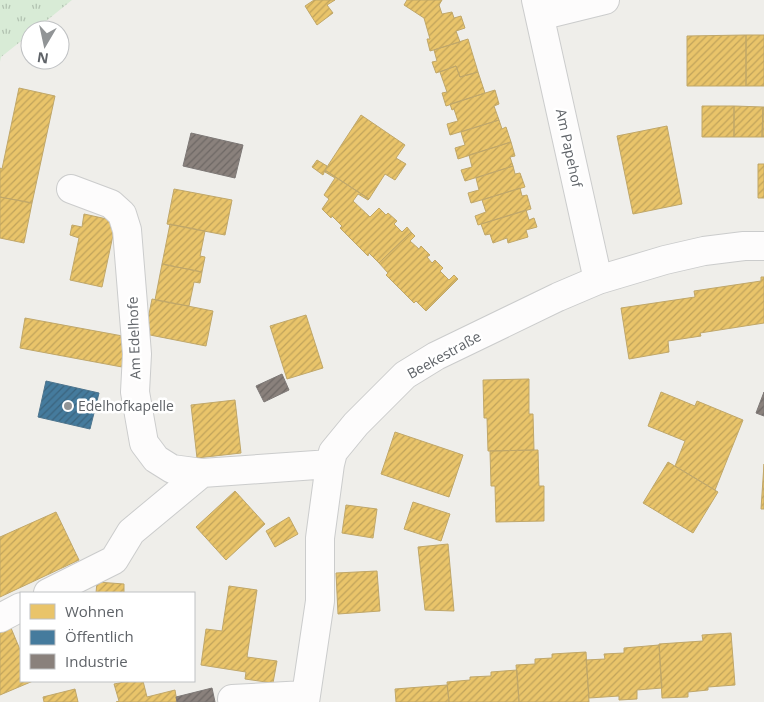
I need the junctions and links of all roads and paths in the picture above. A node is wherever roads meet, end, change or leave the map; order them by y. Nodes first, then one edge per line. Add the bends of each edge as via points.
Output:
1 (606, 0) edge
2 (538, 8) edge
3 (71, 189) dead end
4 (764, 246) edge
5 (598, 280) junction
6 (330, 464) junction
7 (202, 473) junction
8 (50, 592) edge
9 (20, 608) edge
10 (0, 618) edge
11 (232, 699) dead end
12 (305, 699) edge

1 - 2 street, Am Papehof
2 - 5 street, Am Papehof
3 - 7 street, Am Edelhofe via 111,204 122,214 127,230 137,354 135,392 144,443 156,459 172,469
4 - 5 street, Beekestraße via 704,251
5 - 6 street, Beekestraße via 436,356 405,375 356,424 333,452
6 - 7 street, Am Edelhofe
6 - 12 street, Beekestraße via 320,538 320,601
7 - 8 street via 131,532 114,560
9 - 10 street
11 - 12 street

